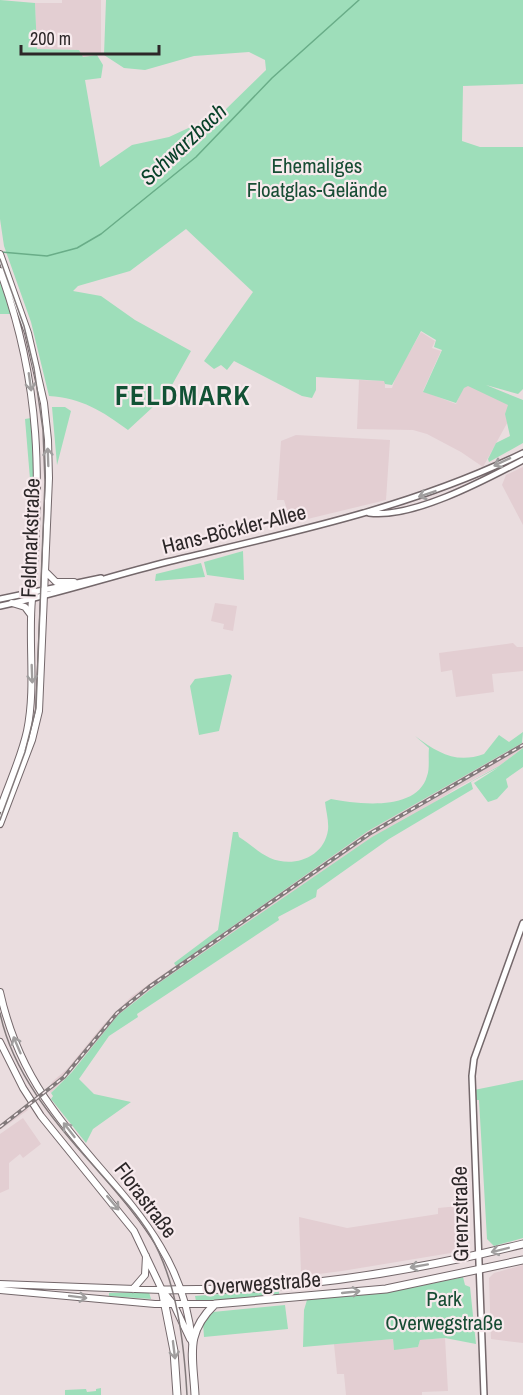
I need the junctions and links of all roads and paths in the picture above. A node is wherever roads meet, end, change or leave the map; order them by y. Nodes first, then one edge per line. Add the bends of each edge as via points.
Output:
1 (0, 255) edge
2 (0, 271) edge
3 (523, 453) edge
4 (523, 460) edge
5 (394, 504) junction
6 (396, 512) junction
7 (368, 513) junction
8 (45, 569) junction
9 (108, 577) junction
10 (74, 582) junction
11 (45, 593) junction
12 (33, 596) junction
13 (0, 599) edge
14 (12, 603) junction
15 (0, 606) edge
16 (32, 615) junction
17 (0, 809) edge
18 (0, 824) edge
19 (523, 923) edge
20 (0, 992) edge
21 (0, 1042) edge
22 (523, 1244) edge
23 (146, 1252) junction
24 (477, 1256) junction
25 (523, 1260) edge
26 (478, 1271) junction
27 (0, 1284) edge
28 (133, 1289) junction
29 (0, 1290) edge
30 (162, 1290) junction
31 (182, 1290) junction
32 (186, 1304) junction
33 (215, 1304) junction
34 (166, 1305) junction
35 (174, 1305) junction
36 (192, 1345) junction
37 (177, 1395) edge
38 (195, 1395) edge
39 (484, 1395) edge

8 -> 1 main road, Feldmarkstraße via 49,478 44,403 28,333
2 -> 12 main road, Feldmarkstraße via 23,340 35,422 39,477
3 -> 5 street, Hans-Böckler-Allee via 447,487
4 - 6 street, Hans-Böckler-Allee via 448,496
5 - 6 street
5 - 7 street, Hans-Böckler-Allee
6 - 7 street, Hans-Böckler-Allee
7 - 9 street, Hans-Böckler-Allee
8 - 10 main road via 56,582
8 - 11 main road, Feldmarkstraße
9 - 10 street, Hans-Böckler-Allee
9 - 11 street, Hans-Böckler-Allee
10 - 11 street, Hans-Böckler-Allee
11 - 12 street, Hans-Böckler-Allee
11 - 18 main road, Feldmarkstraße via 39,711
12 - 13 street, Hans-Böckler-Allee
12 - 14 street, Hans-Böckler-Allee
12 - 16 main road, Feldmarkstraße
14 - 15 street, Hans-Böckler-Allee
14 - 16 main road via 25,607
16 -> 17 main road, Feldmarkstraße via 30,712
19 - 24 street, Grenzstraße via 472,1068
31 -> 20 main road, Florastraße via 156,1235 83,1149 41,1091 15,1039
21 -> 23 main road, Florastraße via 30,1099 116,1205
22 -> 24 main road, Overwegstraße
23 - 28 main road, Florastraße via 145,1275
23 - 30 main road, Florastraße
24 - 26 street, Grenzstraße
24 -> 31 main road, Overwegstraße via 305,1283
25 - 26 main road, Overwegstraße
33 -> 26 main road, Overwegstraße via 386,1289
26 - 39 street, Grenzstraße
27 - 28 main road, Overwegstraße
28 - 30 main road, Overwegstraße
29 -> 34 main road, Overwegstraße
30 - 31 main road, Overwegstraße
30 - 34 main road, Florastraße
30 - 35 main road
31 - 32 main road, Florastraße
32 - 33 main road, Overwegstraße
32 - 35 main road, Overwegstraße
32 - 36 main road, Florastraße
33 - 36 main road, Florastraße via 200,1320
34 - 35 main road, Overwegstraße
34 -> 37 main road, Florastraße
35 - 36 main road
36 - 38 main road, Florastraße

